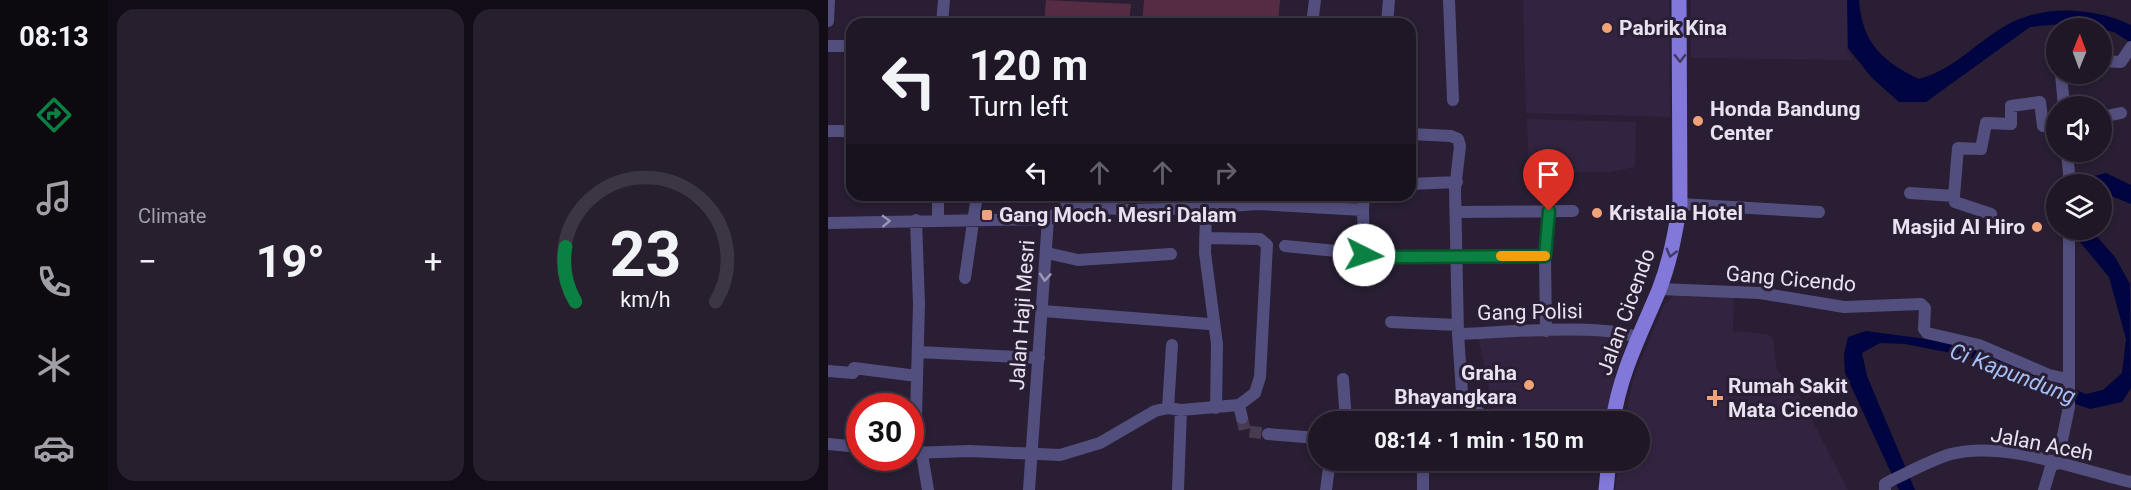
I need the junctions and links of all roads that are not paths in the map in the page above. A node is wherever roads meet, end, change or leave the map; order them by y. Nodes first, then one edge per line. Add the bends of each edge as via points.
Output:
1 (829, 0) edge
2 (944, 0) edge
3 (1315, 0) edge
4 (1389, 0) edge
5 (1449, 0) edge
6 (1679, 0) edge
7 (942, 18) edge
8 (1313, 18) edge
9 (1388, 18) edge
10 (828, 21) edge
11 (828, 46) edge
12 (846, 46) edge
13 (2131, 47) edge
14 (2112, 62) edge
15 (1453, 100) dead end
16 (2121, 113) dead end
17 (2112, 115) edge
18 (2046, 126) edge
19 (828, 131) edge
20 (846, 131) edge
21 (1416, 134) edge
22 (1457, 182) junction
23 (1416, 184) edge
24 (1910, 193) dead end
25 (1954, 196) junction
26 (938, 201) edge
27 (976, 201) edge
28 (1364, 201) edge
29 (1680, 204) junction
30 (1206, 208) junction
31 (1363, 210) junction
32 (1549, 211) junction
33 (1573, 211) dead end
34 (1456, 212) junction
35 (1819, 212) dead end
36 (1991, 214) dead end
37 (975, 219) junction
38 (1048, 219) junction
39 (916, 220) junction
40 (938, 220) junction
41 (828, 223) edge
42 (1205, 238) junction
43 (2069, 240) edge
44 (1284, 246) dead end
45 (1047, 253) junction
46 (1171, 254) dead end
47 (1364, 255) junction
48 (1545, 256) junction
49 (1457, 257) junction
50 (965, 278) dead end
51 (1659, 289) junction
52 (1043, 311) junction
53 (1391, 322) dead end
54 (1209, 324) dead end
55 (1458, 329) junction
56 (1546, 331) junction
57 (1638, 338) junction
58 (1172, 345) dead end
59 (918, 352) junction
60 (1039, 358) junction
61 (828, 371) edge
62 (917, 376) junction
63 (1343, 379) dead end
64 (2068, 381) junction
65 (917, 393) edge
66 (1239, 405) junction
67 (1168, 408) junction
68 (1216, 408) junction
69 (1181, 410) junction
70 (1345, 411) edge
71 (1476, 411) edge
72 (1616, 411) edge
73 (1242, 418) tunnel mouth
74 (1268, 434) tunnel mouth
75 (1308, 437) edge
76 (828, 444) edge
77 (846, 446) edge
78 (924, 453) edge
79 (1031, 454) junction
80 (2055, 464) junction
81 (922, 471) edge
82 (1329, 471) edge
83 (1423, 471) edge
84 (1608, 471) edge
85 (2131, 482) edge
86 (1889, 485) edge
87 (928, 490) edge
88 (1029, 490) edge
89 (1178, 490) edge
90 (1326, 490) edge
91 (1423, 490) edge
92 (1606, 490) edge
93 (2044, 490) edge

1 - 10 street
2 - 7 street
3 - 8 street
4 - 9 street
5 - 15 street
6 -> 29 main road, Jalan Cicendo
11 - 12 street
13 - 14 street via 2121,62
16 - 17 street
18 - 25 street via 2040,102 2011,106 2011,124 1986,123 1981,149 1958,148
19 - 20 street
21 - 22 street via 1458,139
22 - 23 street
22 - 34 street
24 - 25 street
25 - 36 street via 1955,202
26 - 40 street
27 - 37 street
28 - 31 street
29 - 35 street
29 -> 51 main road, Jalan Cicendo
30 - 31 street via 1257,204
30 - 38 street via 1161,211 1069,205
30 - 42 street
31 - 47 street
32 - 33 street
32 - 34 street
32 - 48 street
34 - 49 street
37 - 38 street, Jalan Haji Mesri
37 - 40 street, Jalan Haji Mesri
37 - 50 street
38 - 45 street, Jalan Haji Mesri
39 - 40 street, Jalan Haji Mesri
41 -> 39 street, Jalan Haji Mesri
39 - 59 street
42 - 66 street via 1260,239 1267,245 1260,377 1255,393
42 - 68 street via 1218,344
43 - 64 street
44 - 47 street
45 - 46 street via 1078,260
45 -> 52 street, Jalan Haji Mesri
47 - 49 street
48 - 49 street
48 - 56 street
49 - 55 street
51 - 57 main road, Jalan Cicendo
51 - 64 street, Gang Cicendo via 1760,293 1844,307 1918,304 1924,308 1925,332 1979,345
52 - 54 street
52 - 60 street, Jalan Haji Mesri
53 - 55 street, Gang Polisi
55 - 56 street, Gang Polisi
55 - 71 street via 1462,393
56 - 57 street, Gang Polisi via 1601,330 1626,332
57 - 72 main road, Jalan Cicendo
58 - 67 street
59 - 60 street
59 - 62 street
60 - 79 street, Jalan Haji Mesri
61 - 62 street via 853,373 854,368
62 - 65 street
63 - 70 street
64 - 80 street via 2069,407
66 - 68 street
66 - 73 street
67 - 69 street
67 - 79 street via 1148,414 1116,435 1078,451 1049,456
68 - 69 street
69 - 89 street
74 - 75 street
76 - 77 street
78 - 79 street
79 - 88 street, Jalan Haji Mesri
80 - 85 street, Jalan Aceh
80 - 86 street, Jalan Aceh via 2007,453 1950,455
80 - 93 street
81 - 87 street
82 - 90 street
83 - 91 street
84 - 92 main road

